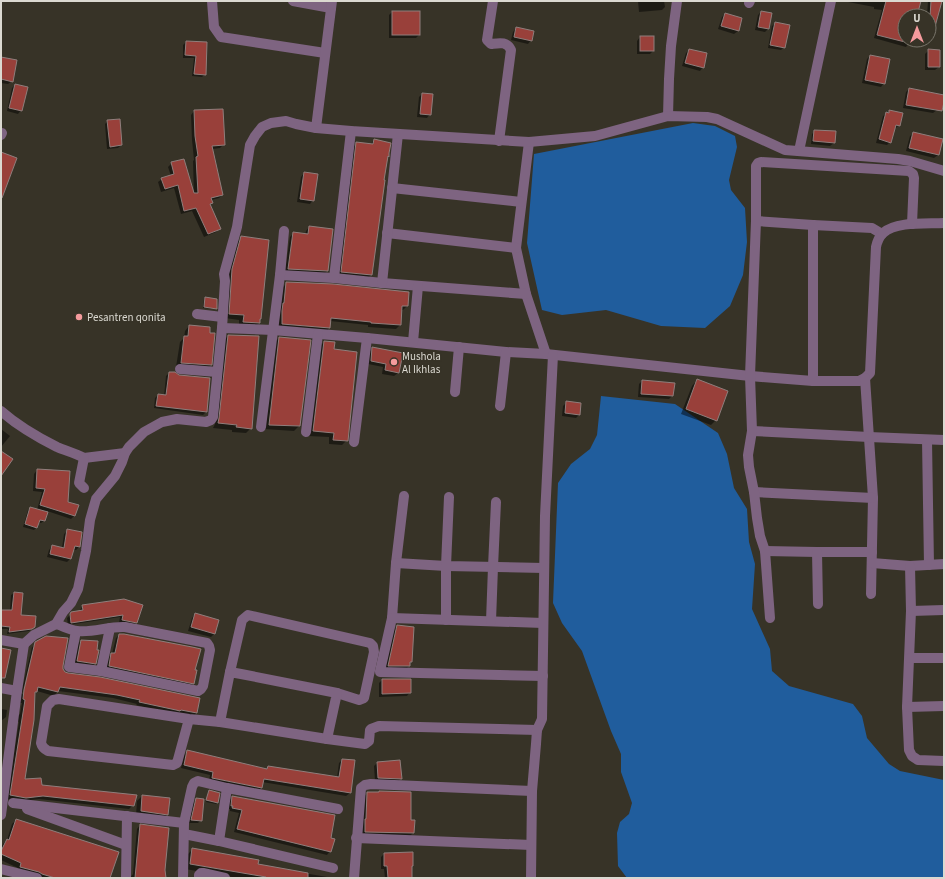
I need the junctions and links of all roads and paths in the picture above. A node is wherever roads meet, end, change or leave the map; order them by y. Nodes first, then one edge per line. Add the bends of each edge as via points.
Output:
1 (212, 1) edge
2 (293, 1) edge
3 (493, 1) edge
4 (677, 1) edge
5 (832, 1) edge
6 (331, 4) edge
7 (325, 53) junction
8 (668, 116) junction
9 (316, 128) junction
10 (351, 131) junction
11 (398, 134) junction
12 (499, 141) junction
13 (529, 142) junction
14 (799, 151) junction
15 (944, 172) edge
16 (392, 188) junction
17 (521, 202) junction
18 (756, 221) junction
19 (944, 223) edge
20 (912, 224) junction
21 (813, 225) junction
22 (284, 231) dead end
23 (387, 233) junction
24 (882, 234) junction
25 (516, 248) junction
26 (280, 275) junction
27 (334, 278) junction
28 (382, 283) junction
29 (418, 286) junction
30 (526, 294) junction
31 (197, 314) dead end
32 (222, 317) junction
33 (222, 328) junction
34 (274, 330) junction
35 (318, 334) junction
36 (367, 338) junction
37 (413, 342) junction
38 (459, 347) junction
39 (506, 352) junction
40 (549, 354) junction
41 (180, 369) dead end
42 (217, 372) junction
43 (750, 376) junction
44 (865, 378) junction
45 (813, 381) junction
46 (454, 392) dead end
47 (500, 406) dead end
48 (1, 411) edge
49 (261, 427) dead end
50 (752, 431) junction
51 (306, 432) dead end
52 (869, 438) junction
53 (927, 440) junction
54 (944, 440) edge
55 (354, 442) dead end
56 (125, 454) junction
57 (84, 458) junction
58 (84, 488) dead end
59 (754, 492) junction
60 (404, 496) dead end
61 (449, 497) dead end
62 (873, 498) junction
63 (496, 502) dead end
64 (765, 551) junction
65 (817, 552) junction
66 (872, 552) junction
67 (396, 563) junction
68 (872, 563) junction
69 (944, 564) edge
70 (929, 565) junction
71 (446, 566) junction
72 (910, 566) junction
73 (493, 567) junction
74 (544, 568) junction
75 (871, 594) dead end
76 (818, 604) dead end
77 (944, 610) edge
78 (911, 611) junction
79 (392, 618) junction
80 (770, 618) dead end
81 (446, 620) junction
82 (491, 621) junction
83 (543, 623) junction
84 (56, 624) junction
85 (110, 628) junction
86 (76, 631) junction
87 (1, 640) edge
88 (24, 644) junction
89 (910, 658) junction
90 (944, 658) edge
91 (100, 670) junction
92 (230, 672) junction
93 (542, 676) junction
94 (1, 688) edge
95 (17, 691) junction
96 (337, 693) junction
97 (944, 706) edge
98 (907, 707) junction
99 (189, 719) junction
100 (220, 722) junction
101 (537, 730) junction
102 (6, 738) edge
103 (327, 739) junction
104 (536, 744) junction
105 (944, 761) edge
106 (3, 785) edge
107 (227, 788) junction
108 (532, 791) junction
109 (8, 803) junction
110 (338, 809) dead end
111 (1, 815) edge
112 (127, 816) junction
113 (184, 823) junction
114 (184, 834) junction
115 (356, 838) junction
116 (219, 841) junction
117 (126, 845) junction
118 (531, 845) junction
119 (333, 868) dead end
120 (1, 869) edge
121 (36, 878) edge
122 (126, 878) edge
123 (183, 878) edge
124 (199, 878) edge
125 (225, 878) edge
126 (354, 878) edge
127 (531, 878) edge
128 (536, 878) edge

1 - 7 street via 214,28 221,37
2 - 6 street
3 - 12 street via 487,40 491,44 505,43 511,50
4 - 8 street via 671,46
5 - 14 street
6 - 7 street
7 - 9 street
8 - 13 street via 595,136
8 - 14 street via 717,119 786,150
9 - 10 street
9 - 32 street via 286,121 271,122 262,127 250,145 237,227 224,274
10 - 11 street
10 - 27 street
11 - 12 street
11 - 16 street
12 - 13 street
13 - 17 street
14 - 15 street via 898,159
16 - 17 street
16 - 23 street
17 - 25 street
18 - 20 street via 756,166 761,162 909,171 914,178
18 - 21 street
18 - 43 street
19 - 20 street
20 - 24 street via 896,226
21 - 24 street via 872,228
21 - 45 street
22 - 26 street
23 - 25 street
23 - 28 street
24 - 44 street via 876,247 870,373
25 - 30 street
26 - 27 street
26 - 34 street
27 - 28 street
28 - 29 street
29 - 30 street
29 - 37 street
30 - 40 street
31 - 32 street
32 - 33 street
33 - 34 street
33 - 42 street
34 - 35 street
34 - 49 street
35 - 36 street
35 - 51 street
36 - 37 street
36 - 55 street
37 - 38 street
38 - 39 street
38 - 46 street
39 - 40 street
39 - 47 street
40 - 43 street
40 - 74 street
41 - 42 street
42 - 56 street via 211,420 206,422 177,419 162,422 144,432
43 - 45 street
43 - 50 street
44 - 45 street
44 - 52 street
48 - 57 street via 19,426
50 - 52 street
50 - 59 street via 748,455
52 - 53 street
52 - 62 street
53 - 54 street
53 - 70 street
56 - 57 street
56 - 84 street via 115,476 96,500 78,589
57 - 58 street via 79,484
59 - 62 street
59 - 64 street via 760,536
60 - 67 street
61 - 71 street
62 - 66 street
63 - 73 street
64 - 65 street
64 - 80 street
65 - 66 street
65 - 76 street
66 - 68 street
67 - 71 street
67 - 79 street
68 - 72 street
68 - 75 street
69 - 70 street
70 - 72 street
71 - 73 street
71 - 81 street
72 - 78 street
73 - 74 street
73 - 82 street
74 - 83 street
77 - 78 street
78 - 89 street
79 - 81 street
79 - 93 street via 380,672
81 - 82 street
82 - 83 street
83 - 93 street
84 - 86 street
84 - 88 street via 34,635
85 - 86 street
85 - 91 street
85 - 91 street via 126,627 207,643 210,650 203,686 198,691
86 - 91 street via 70,667
87 - 88 street
88 - 95 street
89 - 90 street
89 - 98 street
92 - 96 street
92 - 96 street via 242,620 248,615 370,643 374,652 364,698 359,700
92 - 100 street
93 - 101 street via 542,719
94 - 95 street
95 - 102 street
96 - 103 street
97 - 98 street
98 - 105 street via 909,750 912,756 918,760
99 - 99 street via 59,698 47,706 41,743 48,751 173,765 177,763
99 - 100 street
100 - 103 street
101 - 103 street via 378,726 371,728 369,741 364,744
101 - 104 street
102 - 106 street
104 - 108 street
104 - 128 street via 540,762
106 - 109 street
107 - 110 street
107 - 113 street via 198,781 194,783
107 - 116 street
108 - 115 street via 364,785 361,788
108 - 118 street
109 - 111 street
109 - 112 street
109 - 117 street
112 - 113 street
112 - 117 street
113 - 114 street
114 - 116 street
114 - 123 street
115 - 118 street
115 - 126 street
116 - 119 street
117 - 122 street
118 - 127 street
120 - 121 street
124 - 125 street via 201,873

